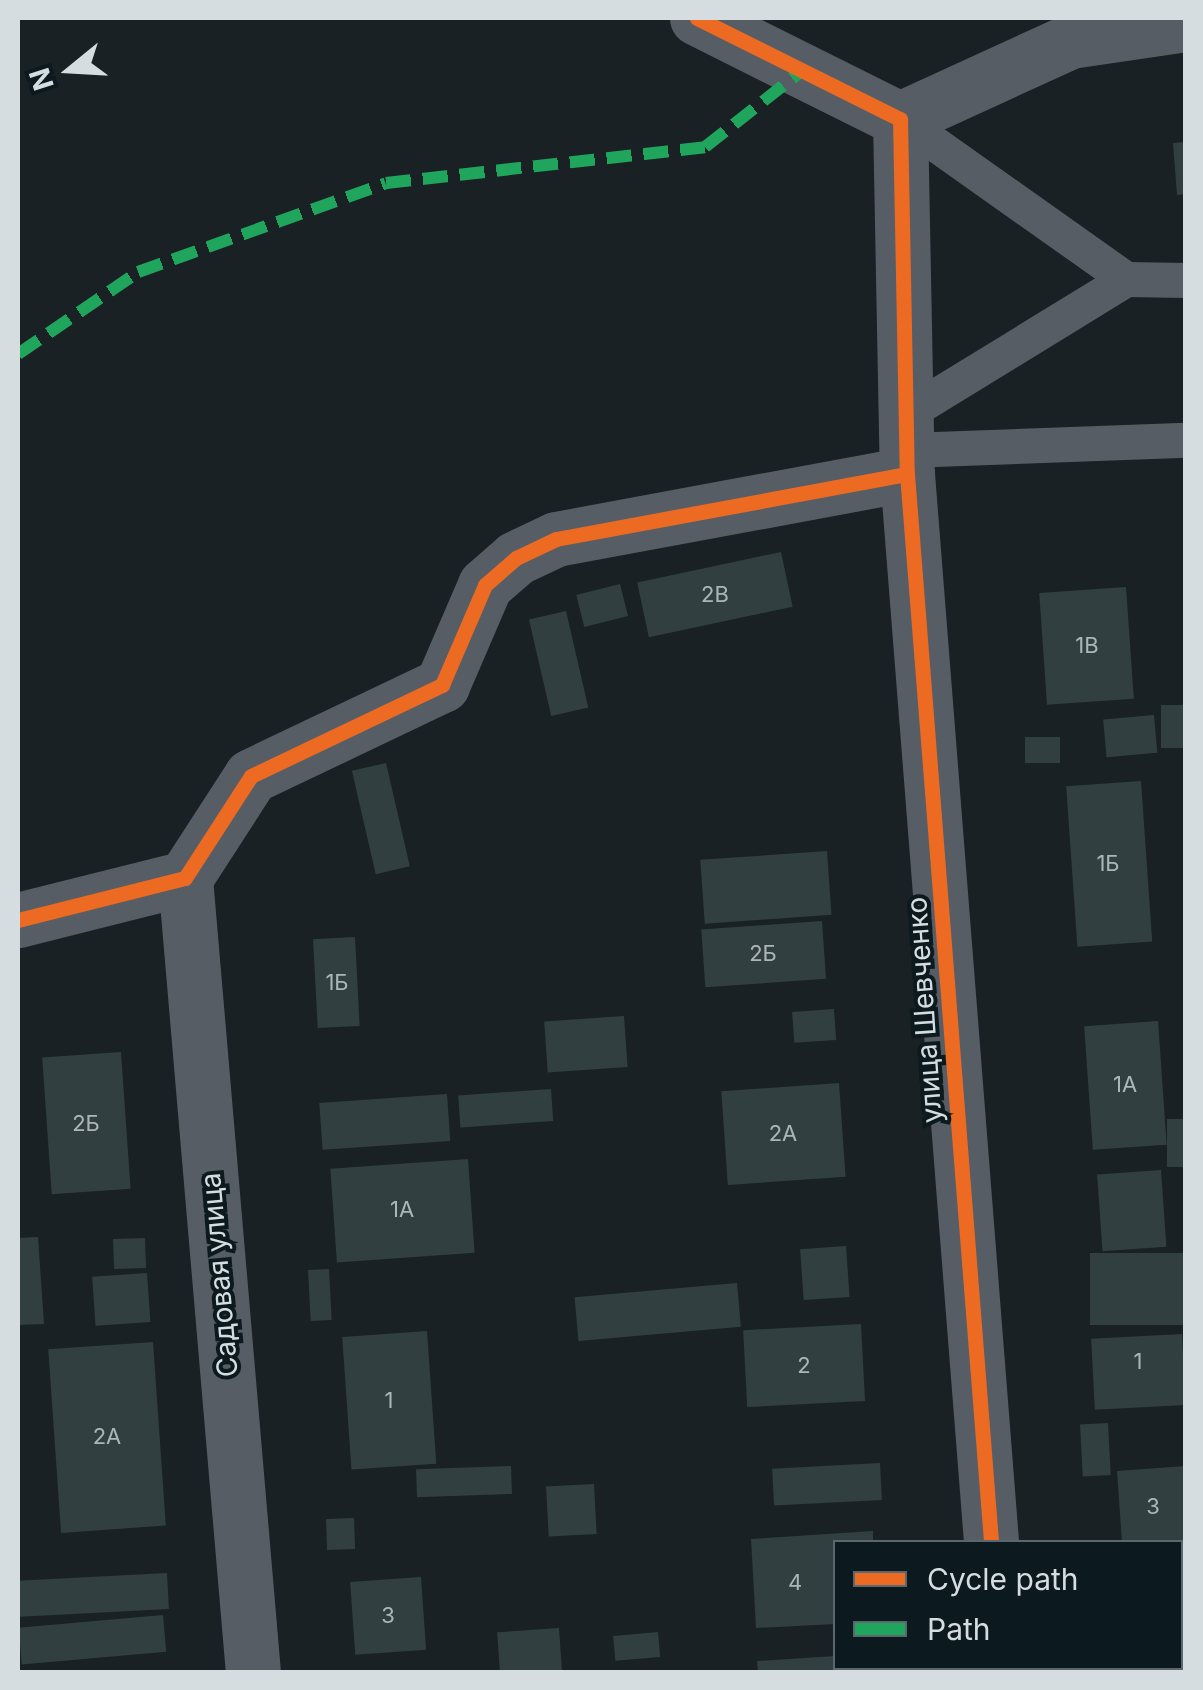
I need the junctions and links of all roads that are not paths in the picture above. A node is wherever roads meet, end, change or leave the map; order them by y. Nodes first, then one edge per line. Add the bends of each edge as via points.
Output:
1 (697, 18) edge
2 (1186, 24) edge
3 (900, 119) junction
4 (1126, 279) junction
5 (1186, 280) edge
6 (1186, 440) edge
7 (907, 446) junction
8 (184, 878) junction
9 (18, 920) edge
10 (991, 1540) edge
11 (253, 1672) edge

1 - 3 street
2 - 3 street via 1070,41
3 - 4 lane
3 - 7 street, улица Шевченко
4 - 5 lane
4 - 7 lane
6 - 7 lane
7 - 8 street via 556,539 516,558 485,584 442,685 251,776
7 - 10 street, улица Шевченко
8 - 9 street
8 - 11 street, Садовая улица

